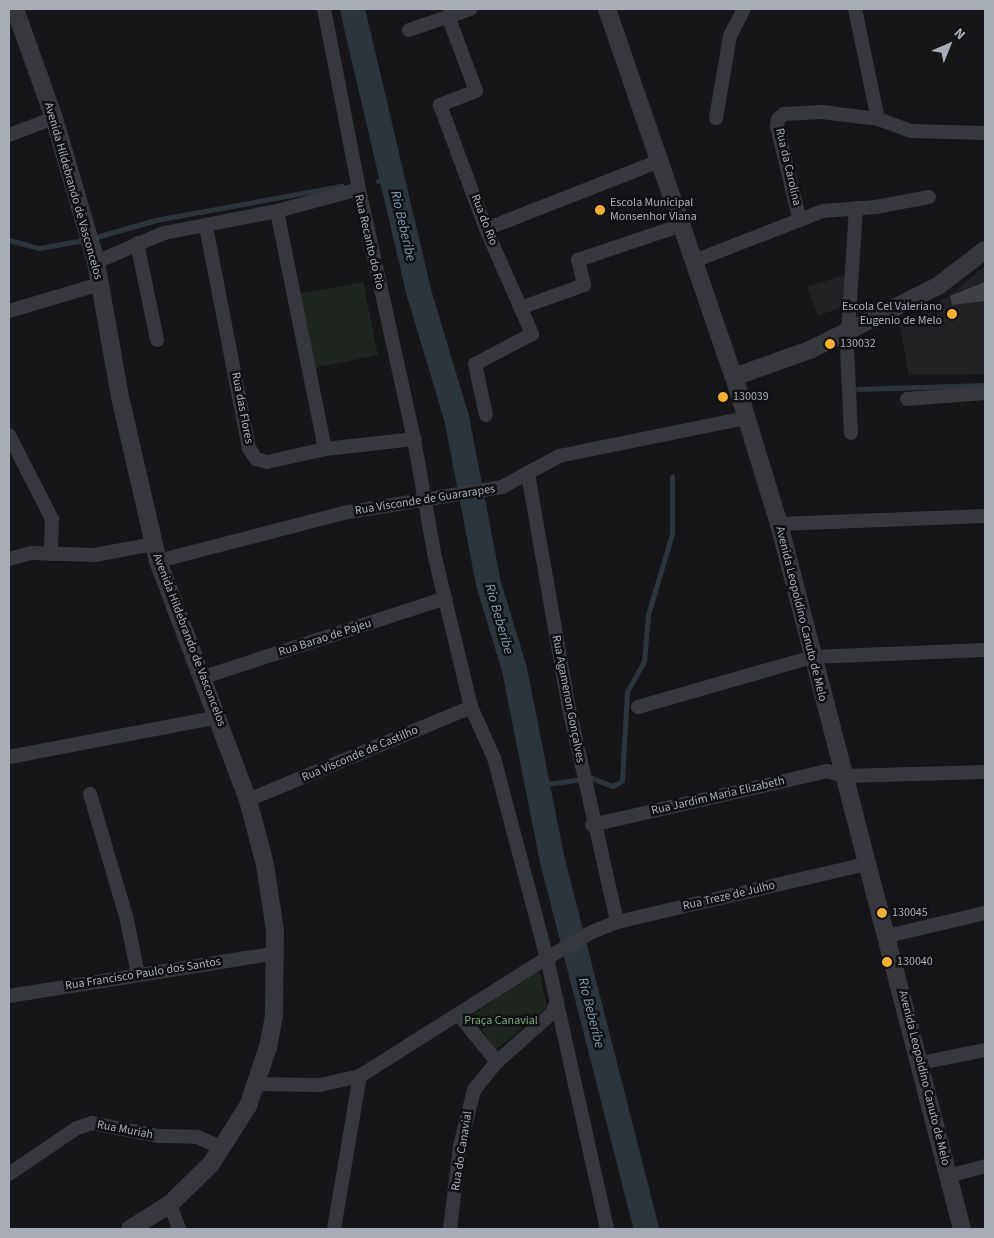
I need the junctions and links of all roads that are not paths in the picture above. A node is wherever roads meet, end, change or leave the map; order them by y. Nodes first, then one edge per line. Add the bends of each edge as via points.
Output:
1 (324, 9) edge
2 (470, 9) edge
3 (607, 9) edge
4 (744, 9) edge
5 (855, 9) edge
6 (448, 16) junction
7 (14, 20) edge
8 (409, 30) dead end
9 (54, 118) junction
10 (716, 118) dead end
11 (878, 119) junction
12 (985, 133) edge
13 (9, 135) edge
14 (657, 162) junction
15 (359, 189) junction
16 (928, 197) dead end
17 (856, 208) junction
18 (277, 211) junction
19 (799, 217) junction
20 (682, 225) junction
21 (206, 226) junction
22 (486, 229) junction
23 (137, 244) junction
24 (985, 250) edge
25 (94, 255) junction
26 (694, 261) junction
27 (100, 284) junction
28 (520, 308) junction
29 (9, 312) edge
30 (848, 330) junction
31 (157, 340) dead end
32 (734, 377) junction
33 (985, 393) edge
34 (907, 399) dead end
35 (486, 415) dead end
36 (745, 418) junction
37 (851, 433) dead end
38 (9, 436) edge
39 (414, 439) junction
40 (325, 450) junction
41 (528, 474) junction
42 (425, 501) junction
43 (985, 516) edge
44 (779, 524) junction
45 (154, 544) junction
46 (51, 554) junction
47 (9, 559) edge
48 (158, 561) junction
49 (445, 598) junction
50 (985, 650) edge
51 (812, 657) junction
52 (204, 677) junction
53 (638, 707) dead end
54 (472, 708) junction
55 (219, 717) junction
56 (9, 757) edge
57 (985, 772) edge
58 (843, 776) junction
59 (90, 794) dead end
60 (248, 800) junction
61 (592, 825) junction
62 (867, 864) junction
63 (985, 912) edge
64 (617, 922) junction
65 (887, 936) junction
66 (277, 953) junction
67 (548, 958) junction
68 (138, 974) junction
69 (9, 996) edge
70 (557, 1001) junction
71 (459, 1015) junction
72 (985, 1050) edge
73 (497, 1062) junction
74 (920, 1063) junction
75 (360, 1076) junction
76 (257, 1084) junction
77 (223, 1148) junction
78 (985, 1166) edge
79 (9, 1174) edge
80 (948, 1176) junction
81 (170, 1204) junction
82 (130, 1229) edge
83 (180, 1229) edge
84 (334, 1229) edge
85 (450, 1229) edge
86 (607, 1229) edge
87 (962, 1229) edge

1 - 15 street
2 - 6 street
3 - 14 street, Avenida Leopoldino Canuto de Melo
4 - 10 street via 730,36
5 - 11 street
6 - 8 street
6 - 22 street, Rua do Rio via 476,91 440,105
7 - 9 street, Avenida Hildebrando de Vasconcelos
9 - 13 street
9 - 25 street, Avenida Hildebrando de Vasconcelos
11 - 12 street, Rua da Carolina via 911,131
11 - 19 street, Rua da Carolina via 797,112 778,119
14 - 20 street, Avenida Leopoldino Canuto de Melo
14 - 22 street
15 - 18 street, Rua Recanto do Rio
15 - 39 street, Rua Recanto do Rio
16 - 17 street
17 - 19 street
17 - 30 street
18 - 21 street, Rua Recanto do Rio
18 - 40 street
19 - 26 street
20 - 26 street, Avenida Leopoldino Canuto de Melo
20 - 28 street via 578,260 584,285
21 - 23 street, Rua Recanto do Rio via 164,233
21 - 40 street, Rua das Flores via 252,454 267,462
22 - 28 street, Rua do Rio
23 - 25 street, Rua Recanto do Rio
23 - 31 street
24 - 30 street via 938,286
25 - 27 street, Avenida Hildebrando de Vasconcelos
26 - 32 street, Avenida Leopoldino Canuto de Melo
27 - 29 street
27 - 45 street, Avenida Hildebrando de Vasconcelos via 120,397
28 - 35 street, Rua do Rio via 532,334 475,364
30 - 32 street via 797,355
30 - 37 street
32 - 36 street, Avenida Leopoldino Canuto de Melo
33 - 34 street
36 - 41 street, Rua Visconde de Guararapes via 579,451 551,459
36 - 44 street, Avenida Leopoldino Canuto de Melo
38 - 46 street via 52,519
39 - 40 street, Rua das Flores
39 - 42 street, Rua Recanto do Rio
41 - 42 street, Rua Visconde de Guararapes via 502,487
41 - 61 street, Rua Agamenon Gonçalves
42 - 48 street, Rua Visconde de Guararapes via 343,513
42 - 49 street, Rua Recanto do Rio
43 - 44 street
44 - 51 street, Avenida Leopoldino Canuto de Melo
45 - 46 street via 95,555
45 - 48 street, Avenida Hildebrando de Vasconcelos
46 - 47 street via 31,553
48 - 52 street, Avenida Hildebrando de Vasconcelos
49 - 52 street, Rua Barao de Pajeu
49 - 54 street, Rua Recanto do Rio
50 - 51 street
51 - 53 street
51 - 58 street, Avenida Leopoldino Canuto de Melo
52 - 55 street, Avenida Hildebrando de Vasconcelos
54 - 60 street, Rua Visconde de Castilho
54 - 67 street, Rua Recanto do Rio via 494,758
55 - 56 street
55 - 60 street, Avenida Hildebrando de Vasconcelos
57 - 58 street, Rua Jardim Maria Elizabeth
58 - 61 street, Rua Jardim Maria Elizabeth via 827,771
58 - 62 street, Avenida Leopoldino Canuto de Melo
59 - 68 street via 126,916
60 - 66 street, Avenida Hildebrando de Vasconcelos via 265,865
61 - 64 street, Rua Agamenon Gonçalves
62 - 64 street, Rua Treze de Julho
62 - 65 street, Avenida Leopoldino Canuto de Melo
63 - 65 street
64 - 67 street, Rua Treze de Julho via 592,932
65 - 74 street, Avenida Leopoldino Canuto de Melo
66 - 68 street, Rua Francisco Paulo dos Santos
66 - 76 street, Avenida Hildebrando de Vasconcelos via 274,1016
67 - 70 street
67 - 71 street, Rua Treze de Julho
68 - 69 street, Rua Francisco Paulo dos Santos
70 - 73 street, Rua do Canavial via 552,1013
70 - 86 street
71 - 73 street
71 - 75 street, Rua Treze de Julho
72 - 74 street
73 - 85 street, Rua do Canavial via 474,1090 467,1111
74 - 80 street, Avenida Leopoldino Canuto de Melo
75 - 76 street, Rua Treze de Julho via 320,1085
75 - 84 street
76 - 77 street, Avenida Hildebrando de Vasconcelos
77 - 79 street, Rua Muriah via 197,1137 158,1136 92,1123 71,1132
77 - 81 street, Avenida Hildebrando de Vasconcelos
78 - 80 street
80 - 87 street, Avenida Leopoldino Canuto de Melo
81 - 82 street, Avenida Hildebrando de Vasconcelos
81 - 83 street

